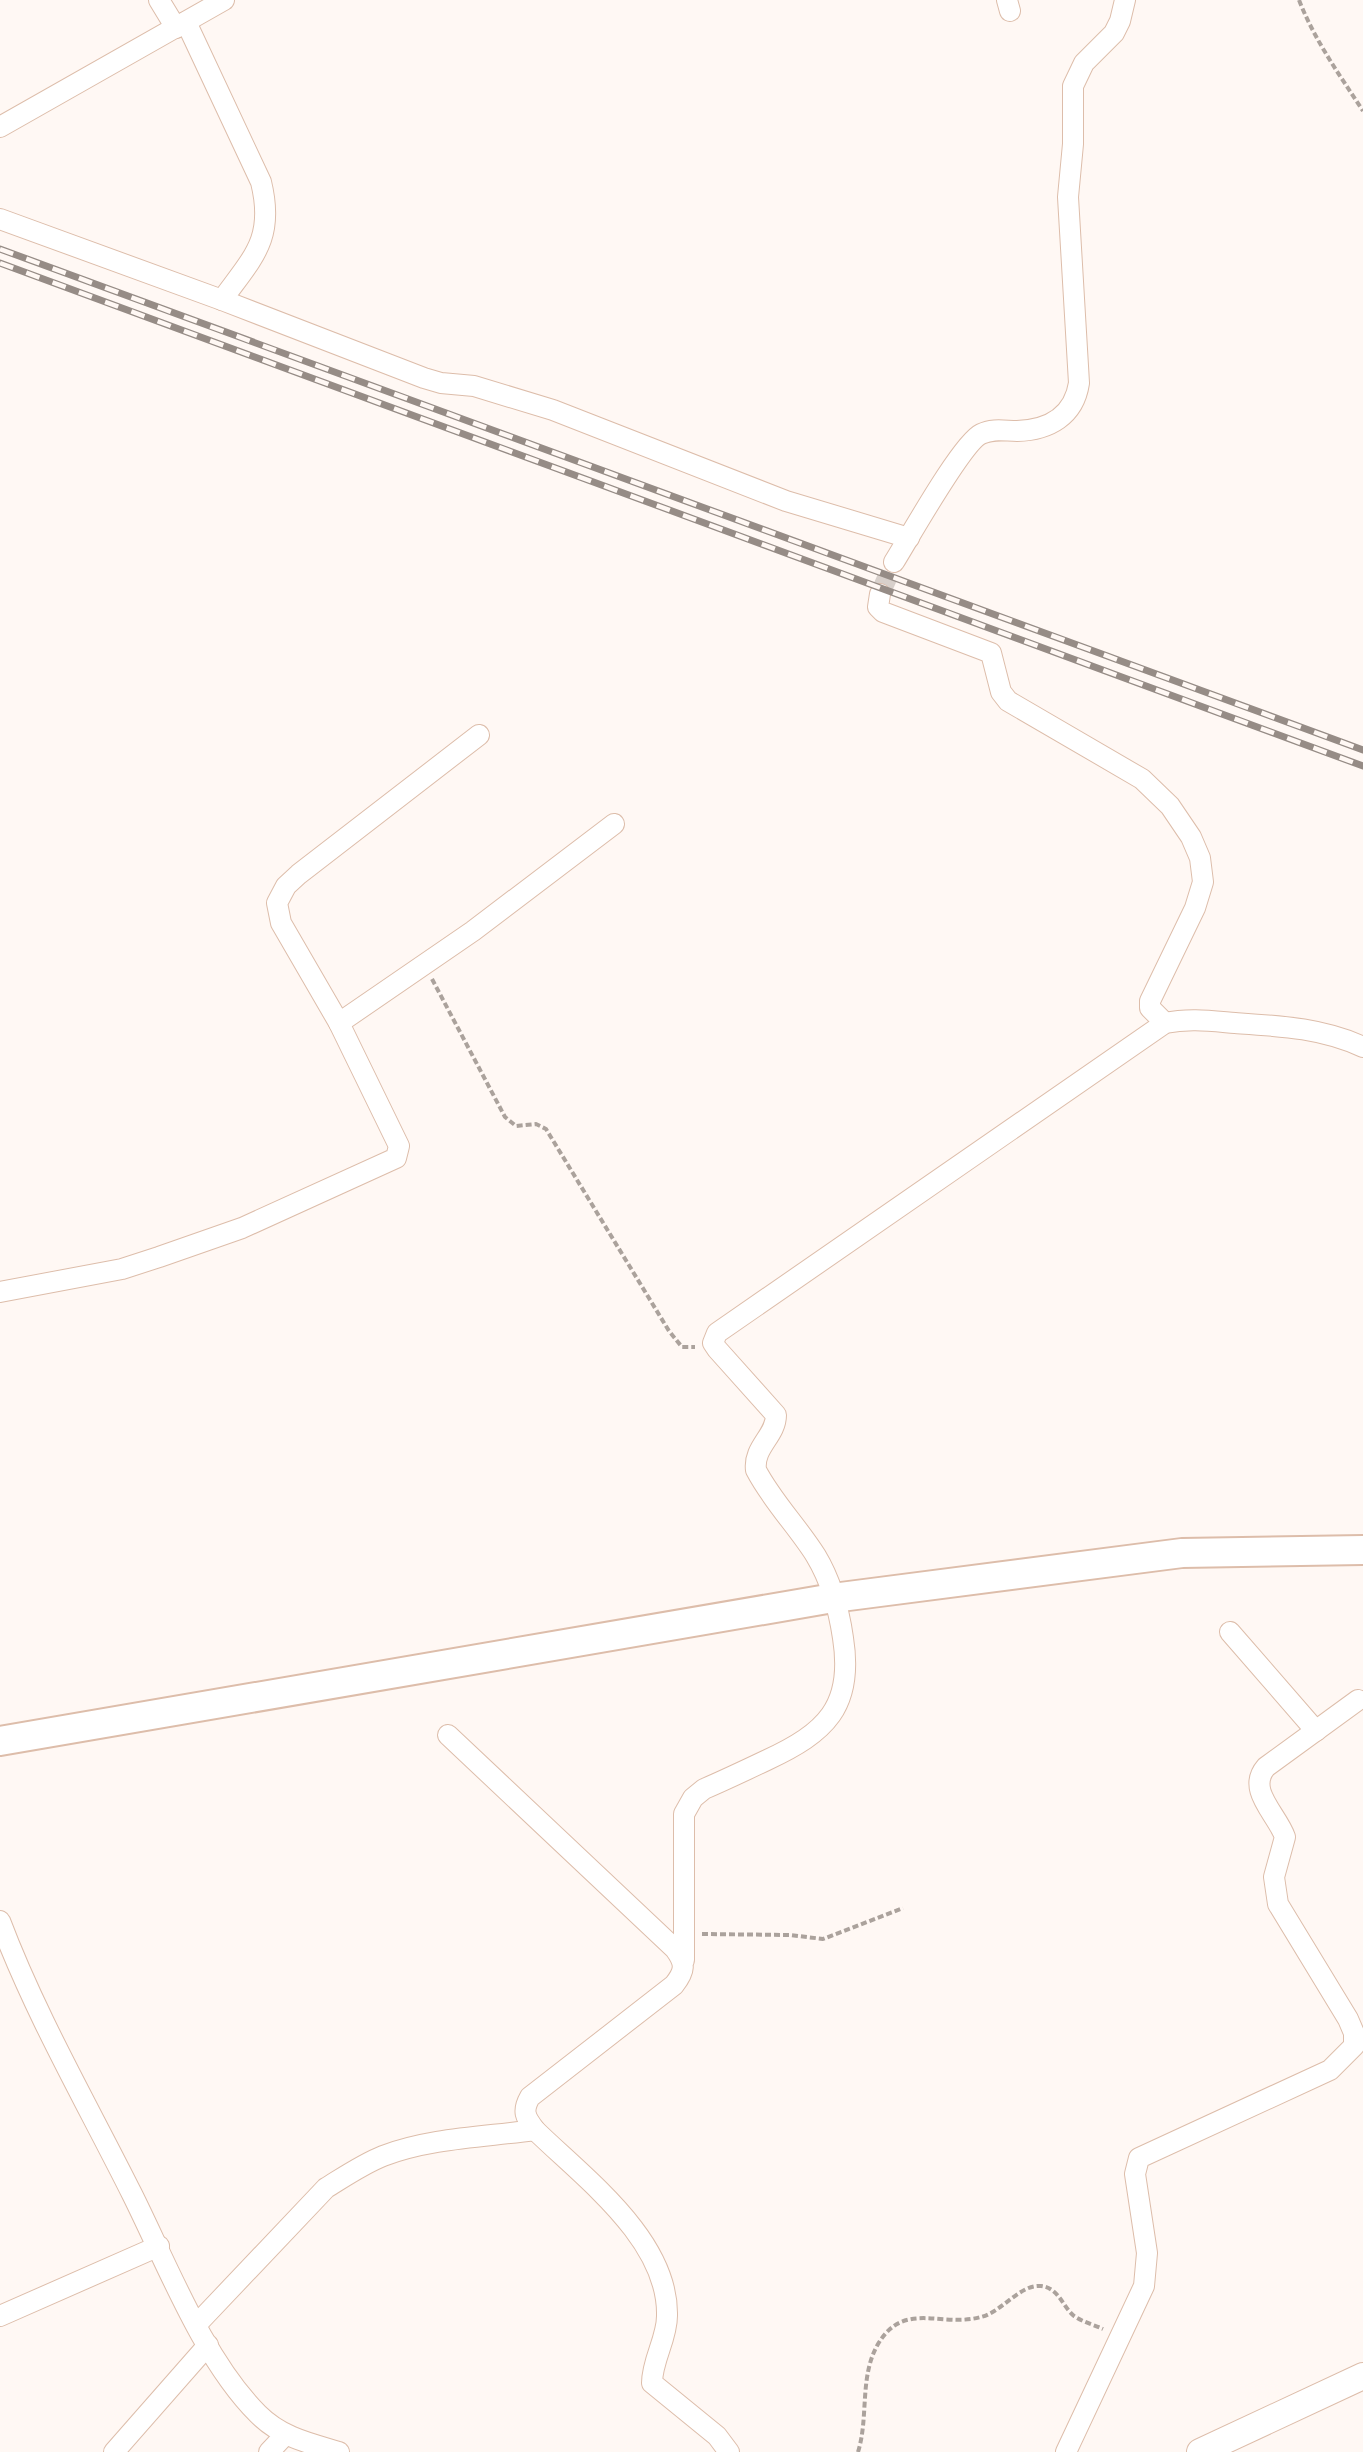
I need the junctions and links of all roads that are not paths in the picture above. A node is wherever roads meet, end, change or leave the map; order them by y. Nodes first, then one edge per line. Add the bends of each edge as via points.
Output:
1 (159, 0) edge
2 (224, 0) edge
3 (1125, 0) edge
4 (181, 25) junction
5 (0, 127) edge
6 (0, 219) edge
7 (222, 300) junction
8 (909, 538) junction
9 (894, 562) tunnel mouth
10 (880, 594) dead end
11 (479, 735) dead end
12 (614, 824) dead end
13 (339, 1023) junction
14 (1165, 1023) junction
15 (1363, 1047) edge
16 (0, 1292) edge
17 (1363, 1550) edge
18 (833, 1598) junction
19 (1230, 1632) dead end
20 (1358, 1700) dead end
21 (1316, 1731) junction
22 (448, 1735) dead end
23 (0, 1741) edge
24 (0, 1921) edge
25 (684, 1960) junction
26 (1359, 2054) edge
27 (535, 2130) junction
28 (159, 2247) junction
29 (0, 2316) edge
30 (197, 2324) junction
31 (208, 2345) junction
32 (1363, 2376) edge
33 (285, 2435) junction
34 (1209, 2450) edge
35 (114, 2452) edge
36 (269, 2452) edge
37 (339, 2452) edge
38 (729, 2452) edge
39 (1066, 2452) edge

1 - 4 street
2 - 4 street
3 - 8 street via 1114,33 1084,63 1073,86 1068,197 1077,397 1052,424 1017,431 992,430 969,442
4 - 5 street
4 - 7 street via 261,182 266,203 267,225 259,248
6 - 7 street
7 - 8 street via 424,378 474,386 553,410 786,501
8 - 9 street
10 - 14 street via 878,607 883,612 991,653 997,682 1008,701 1142,779 1170,806 1191,837 1200,858 1203,882 1195,908 1150,1001 1150,1008
11 - 13 street via 299,874 281,893 277,903 281,923
12 - 13 street
13 - 16 street via 399,1146 393,1160 243,1228 159,1257 122,1269
14 - 15 street via 1184,1019 1298,1028
14 - 18 street via 717,1333 713,1343 776,1414 776,1422 755,1459 756,1470 828,1576
17 - 18 main road via 1182,1553
18 - 23 main road
18 - 25 street via 847,1662 837,1708 803,1742 704,1789 684,1814
19 - 21 street
20 - 21 street
21 - 26 street via 1266,1767 1257,1782 1285,1837 1274,1877 1278,1904 1348,2019
22 - 25 street
24 - 28 street via 37,2009
25 - 27 street via 683,1973 674,1985 530,2097 524,2109
26 - 39 street via 1139,2158 1135,2174 1147,2253 1144,2286
27 - 30 street via 421,2145 383,2156 352,2172 326,2188
27 - 38 street via 621,2214 648,2248 660,2272 668,2315 652,2383 717,2436
28 - 29 street
28 - 30 street
30 - 31 street
31 - 33 street via 238,2391 257,2413
31 - 35 street
32 - 34 street
33 - 36 street
33 - 37 street

